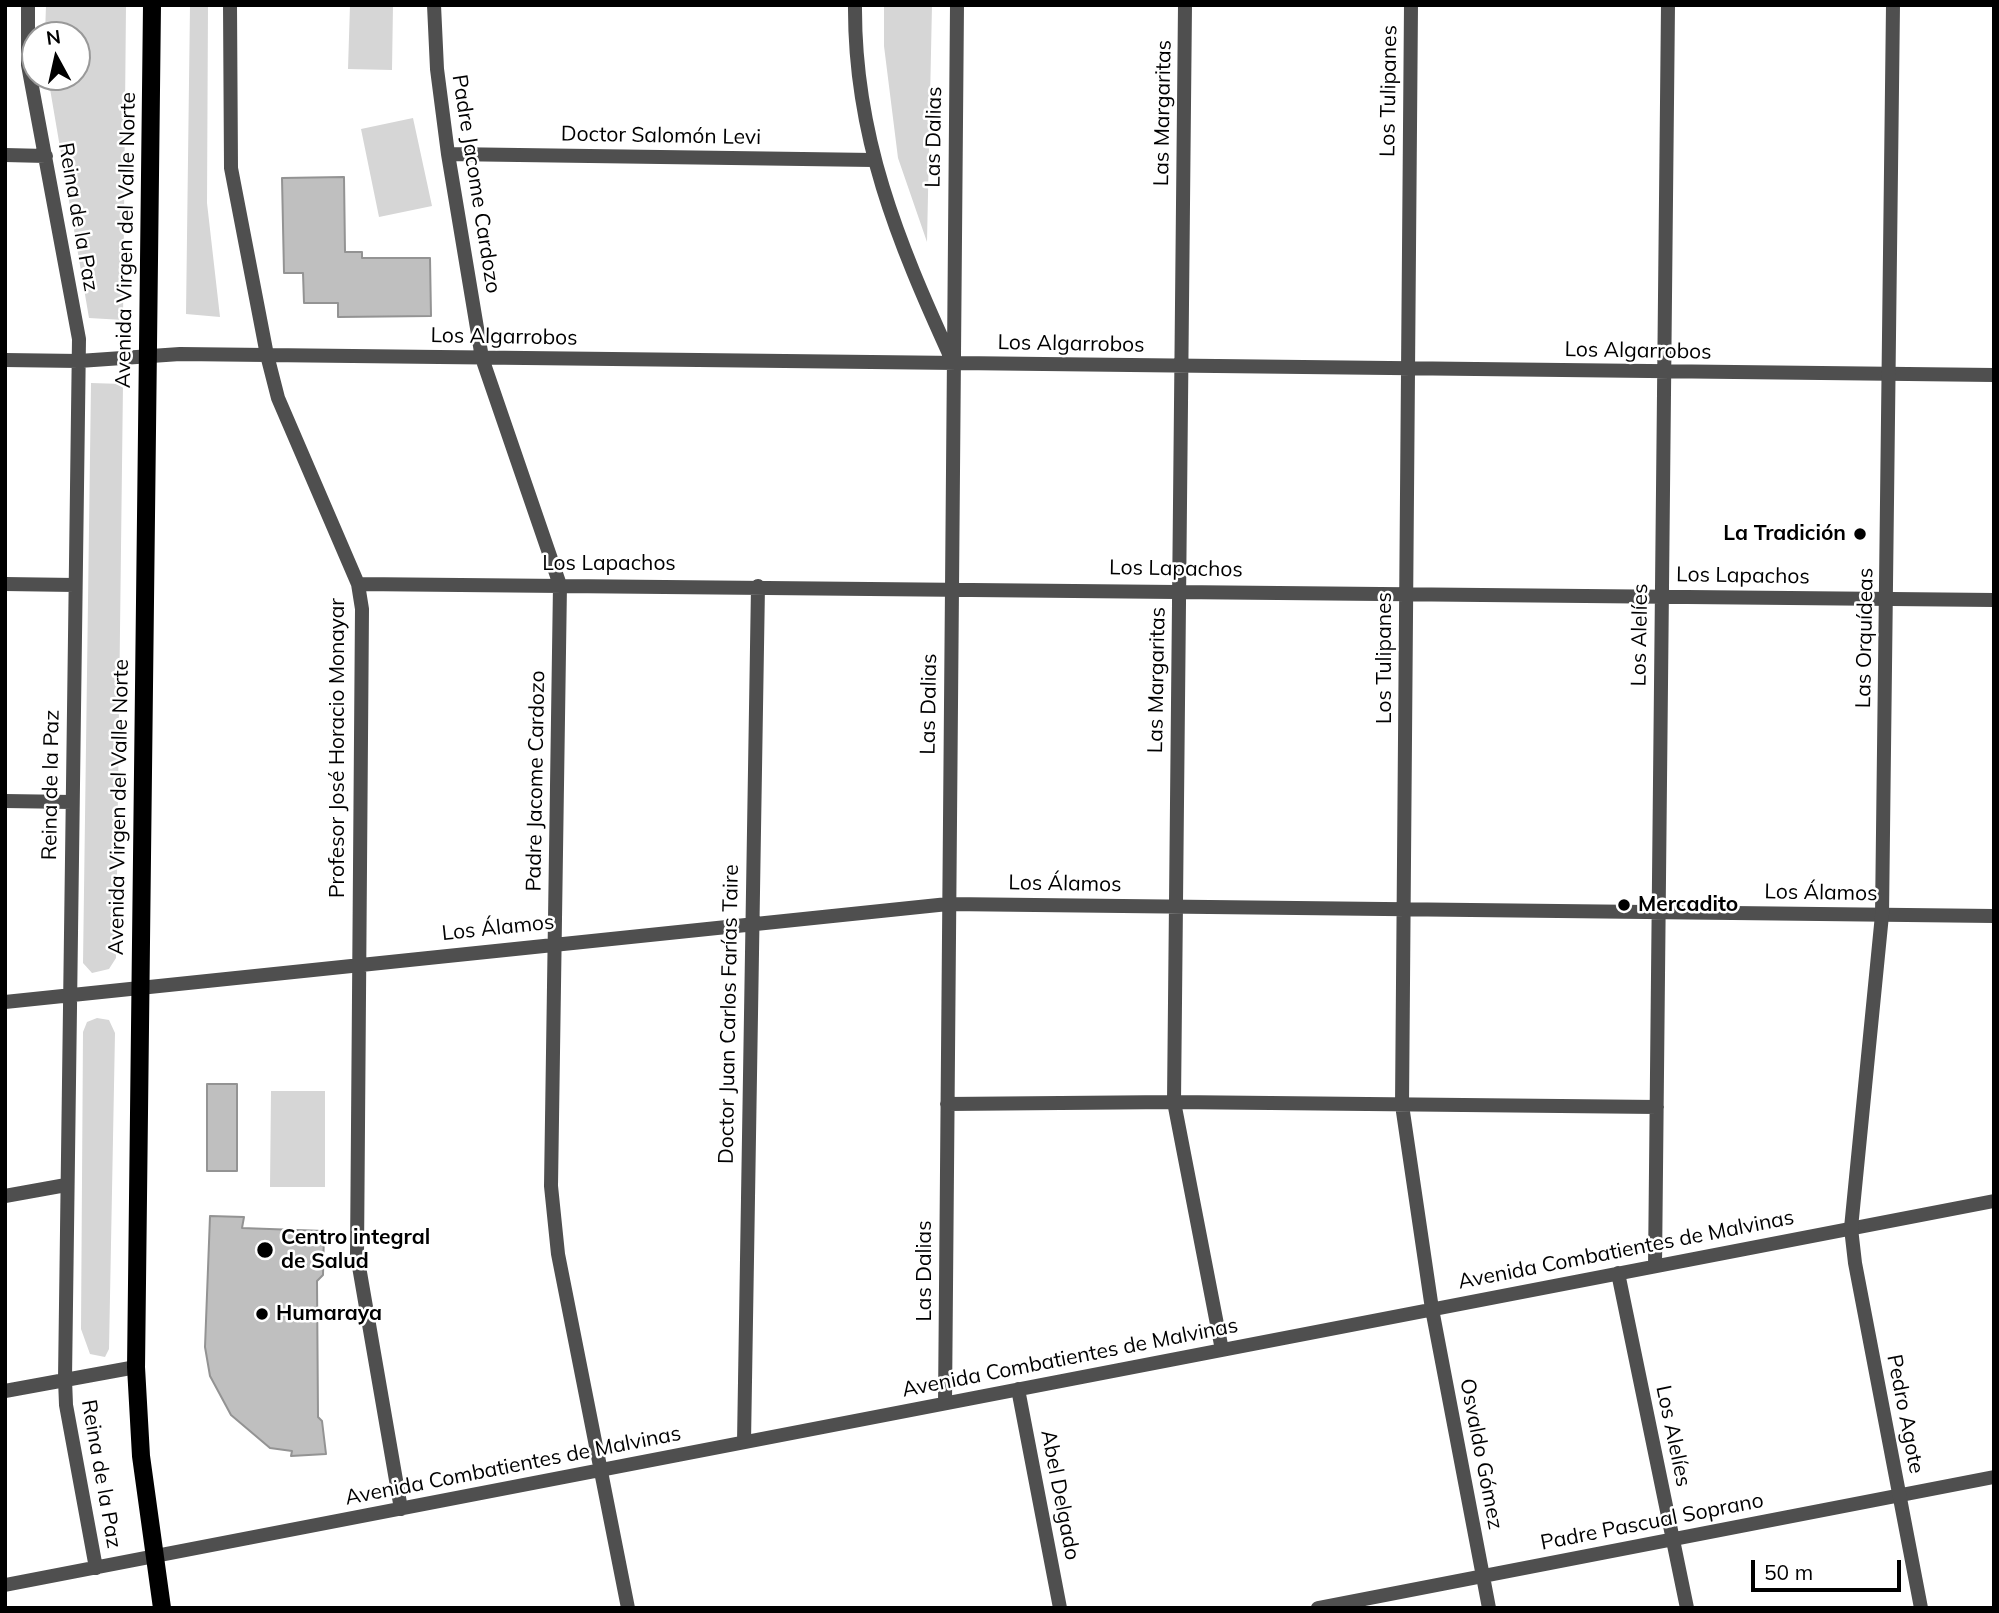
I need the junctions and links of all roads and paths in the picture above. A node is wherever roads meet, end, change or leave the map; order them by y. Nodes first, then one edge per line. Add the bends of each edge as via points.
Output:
1 (27, 5) edge
2 (152, 5) edge
3 (230, 5) edge
4 (434, 5) edge
5 (855, 5) edge
6 (957, 5) edge
7 (1185, 5) edge
8 (1411, 5) edge
9 (1668, 5) edge
10 (1893, 5) edge
11 (5, 155) edge
12 (448, 155) junction
13 (46, 156) junction
14 (873, 160) junction
15 (148, 355) junction
16 (267, 355) junction
17 (481, 358) junction
18 (5, 360) edge
19 (79, 361) junction
20 (953, 364) junction
21 (1181, 366) junction
22 (1408, 369) junction
23 (1664, 372) junction
24 (1889, 374) junction
25 (1994, 375) edge
26 (5, 584) edge
27 (358, 584) junction
28 (75, 585) junction
29 (560, 585) junction
30 (758, 586) junction
31 (951, 587) junction
32 (1179, 590) junction
33 (1406, 593) junction
34 (1662, 596) junction
35 (1886, 599) junction
36 (1994, 600) edge
37 (5, 800) edge
38 (72, 802) junction
39 (948, 904) junction
40 (1176, 906) junction
41 (1404, 909) junction
42 (1659, 912) junction
43 (1882, 915) junction
44 (1994, 916) edge
45 (751, 924) junction
46 (556, 943) junction
47 (359, 963) junction
48 (139, 986) junction
49 (69, 996) junction
50 (5, 1002) edge
51 (1174, 1102) junction
52 (947, 1104) junction
53 (1402, 1105) junction
54 (1657, 1107) junction
55 (66, 1185) junction
56 (5, 1196) edge
57 (1994, 1200) edge
58 (1851, 1228) junction
59 (1655, 1266) junction
60 (1618, 1273) junction
61 (1432, 1309) junction
62 (1222, 1350) junction
63 (136, 1367) junction
64 (65, 1379) junction
65 (1018, 1390) junction
66 (5, 1391) edge
67 (945, 1404) junction
68 (744, 1443) junction
69 (601, 1470) junction
70 (1994, 1477) edge
71 (1899, 1495) junction
72 (401, 1509) junction
73 (1673, 1539) junction
74 (154, 1557) junction
75 (96, 1568) junction
76 (1483, 1576) junction
77 (5, 1585) edge
78 (162, 1608) edge
79 (628, 1608) edge
80 (1060, 1608) edge
81 (1318, 1608) edge
82 (1489, 1608) edge
83 (1686, 1608) edge
84 (1921, 1608) edge

1 - 13 street, Reina de la Paz via 28,65
2 - 15 main road, Avenida Virgen del Valle Norte
3 - 16 street, Profesor José Horacio Monayar via 231,168
4 - 12 street, Padre Jacome Cardozo
5 - 14 street via 860,86
6 - 20 street, Las Dalias
7 - 21 street, Las Margaritas
8 - 22 street, Los Tulipanes
9 - 23 street, Los Alelíes
10 - 24 street, Las Orquídeas
11 - 13 street
12 - 14 street, Doctor Salomón Levi
12 - 17 street, Padre Jacome Cardozo
13 - 19 street, Reina de la Paz
14 - 20 street via 901,249
15 - 16 street, Los Algarrobos
15 - 19 street, Los Algarrobos
15 - 48 main road, Avenida Virgen del Valle Norte
16 - 17 street, Los Algarrobos
16 - 27 street, Profesor José Horacio Monayar via 278,398
17 - 20 street, Los Algarrobos
17 - 29 street, Padre Jacome Cardozo
18 - 19 street, Los Algarrobos
19 - 28 street, Reina de la Paz
20 - 21 street, Los Algarrobos
20 - 31 street, Las Dalias
21 - 22 street, Los Algarrobos
21 - 32 street, Las Margaritas
22 - 23 street, Los Algarrobos
22 - 33 street, Los Tulipanes
23 - 24 street, Los Algarrobos
23 - 34 street, Los Alelíes
24 - 25 street, Los Algarrobos
24 - 35 street, Las Orquídeas
26 - 28 street
27 - 29 street, Los Lapachos
27 - 47 street, Profesor José Horacio Monayar via 362,609
28 - 38 street, Reina de la Paz
29 - 30 street, Los Lapachos
29 - 46 street, Padre Jacome Cardozo
30 - 31 street, Los Lapachos
30 - 45 street, Doctor Juan Carlos Farías Taire
31 - 32 street, Los Lapachos
31 - 39 street, Las Dalias
32 - 33 street, Los Lapachos
32 - 40 street, Las Margaritas
33 - 34 street, Los Lapachos
33 - 41 street, Los Tulipanes
34 - 35 street, Los Lapachos
34 - 42 street, Los Alelíes
35 - 36 street, Los Lapachos
35 - 43 street, Las Orquídeas
37 - 38 street
38 - 49 street, Reina de la Paz
39 - 40 street, Los Álamos
39 - 45 street, Los Álamos
39 - 52 street, Las Dalias
40 - 41 street, Los Álamos
40 - 51 street, Las Margaritas
41 - 42 street, Los Álamos
41 - 53 street, Los Tulipanes
42 - 43 street, Los Álamos
42 - 54 street, Los Alelíes
43 - 44 street, Los Álamos
43 - 58 street, Las Orquídeas
45 - 46 street, Los Álamos
45 - 68 street, Doctor Juan Carlos Farías Taire
46 - 47 street, Los Álamos
46 - 69 street, Padre Jacome Cardozo via 551,1186 558,1254
47 - 48 street, Los Álamos
47 - 72 street, Profesor José Horacio Monayar via 356,1255
48 - 49 street, Los Álamos
48 - 63 main road, Avenida Virgen del Valle Norte
49 - 50 street, Los Álamos
49 - 55 street, Reina de la Paz
51 - 52 street
51 - 53 street
51 - 62 street, Las Margaritas
52 - 67 street, Las Dalias
53 - 54 street
53 - 61 street, Los Tulipanes
54 - 59 street, Los Alelíes
55 - 56 street
55 - 64 street, Reina de la Paz
57 - 58 street, Avenida Combatientes de Malvinas
58 - 59 street, Avenida Combatientes de Malvinas
58 - 71 street, Pedro Agote
59 - 60 street, Avenida Combatientes de Malvinas
60 - 61 street, Avenida Combatientes de Malvinas
60 - 73 street, Los Alelíes
61 - 62 street, Avenida Combatientes de Malvinas
61 - 76 street, Osvaldo Gómez
62 - 65 street, Avenida Combatientes de Malvinas
63 - 64 street
63 - 74 main road, Avenida Virgen del Valle Norte
64 - 66 street
64 - 75 street, Reina de la Paz
65 - 67 street, Avenida Combatientes de Malvinas
65 - 80 street, Abel Delgado
67 - 68 street, Avenida Combatientes de Malvinas
68 - 69 street, Avenida Combatientes de Malvinas
69 - 72 street, Avenida Combatientes de Malvinas
69 - 79 street, Padre Jacome Cardozo
70 - 71 street, Padre Pascual Soprano
71 - 73 street, Padre Pascual Soprano
71 - 84 street, Pedro Agote
72 - 74 street, Avenida Combatientes de Malvinas
73 - 76 street, Padre Pascual Soprano
73 - 83 street, Los Alelíes
74 - 75 street, Avenida Combatientes de Malvinas
74 - 78 main road, Avenida Virgen del Valle Norte
75 - 77 street, Avenida Combatientes de Malvinas
76 - 81 street, Padre Pascual Soprano
76 - 82 street, Osvaldo Gómez

